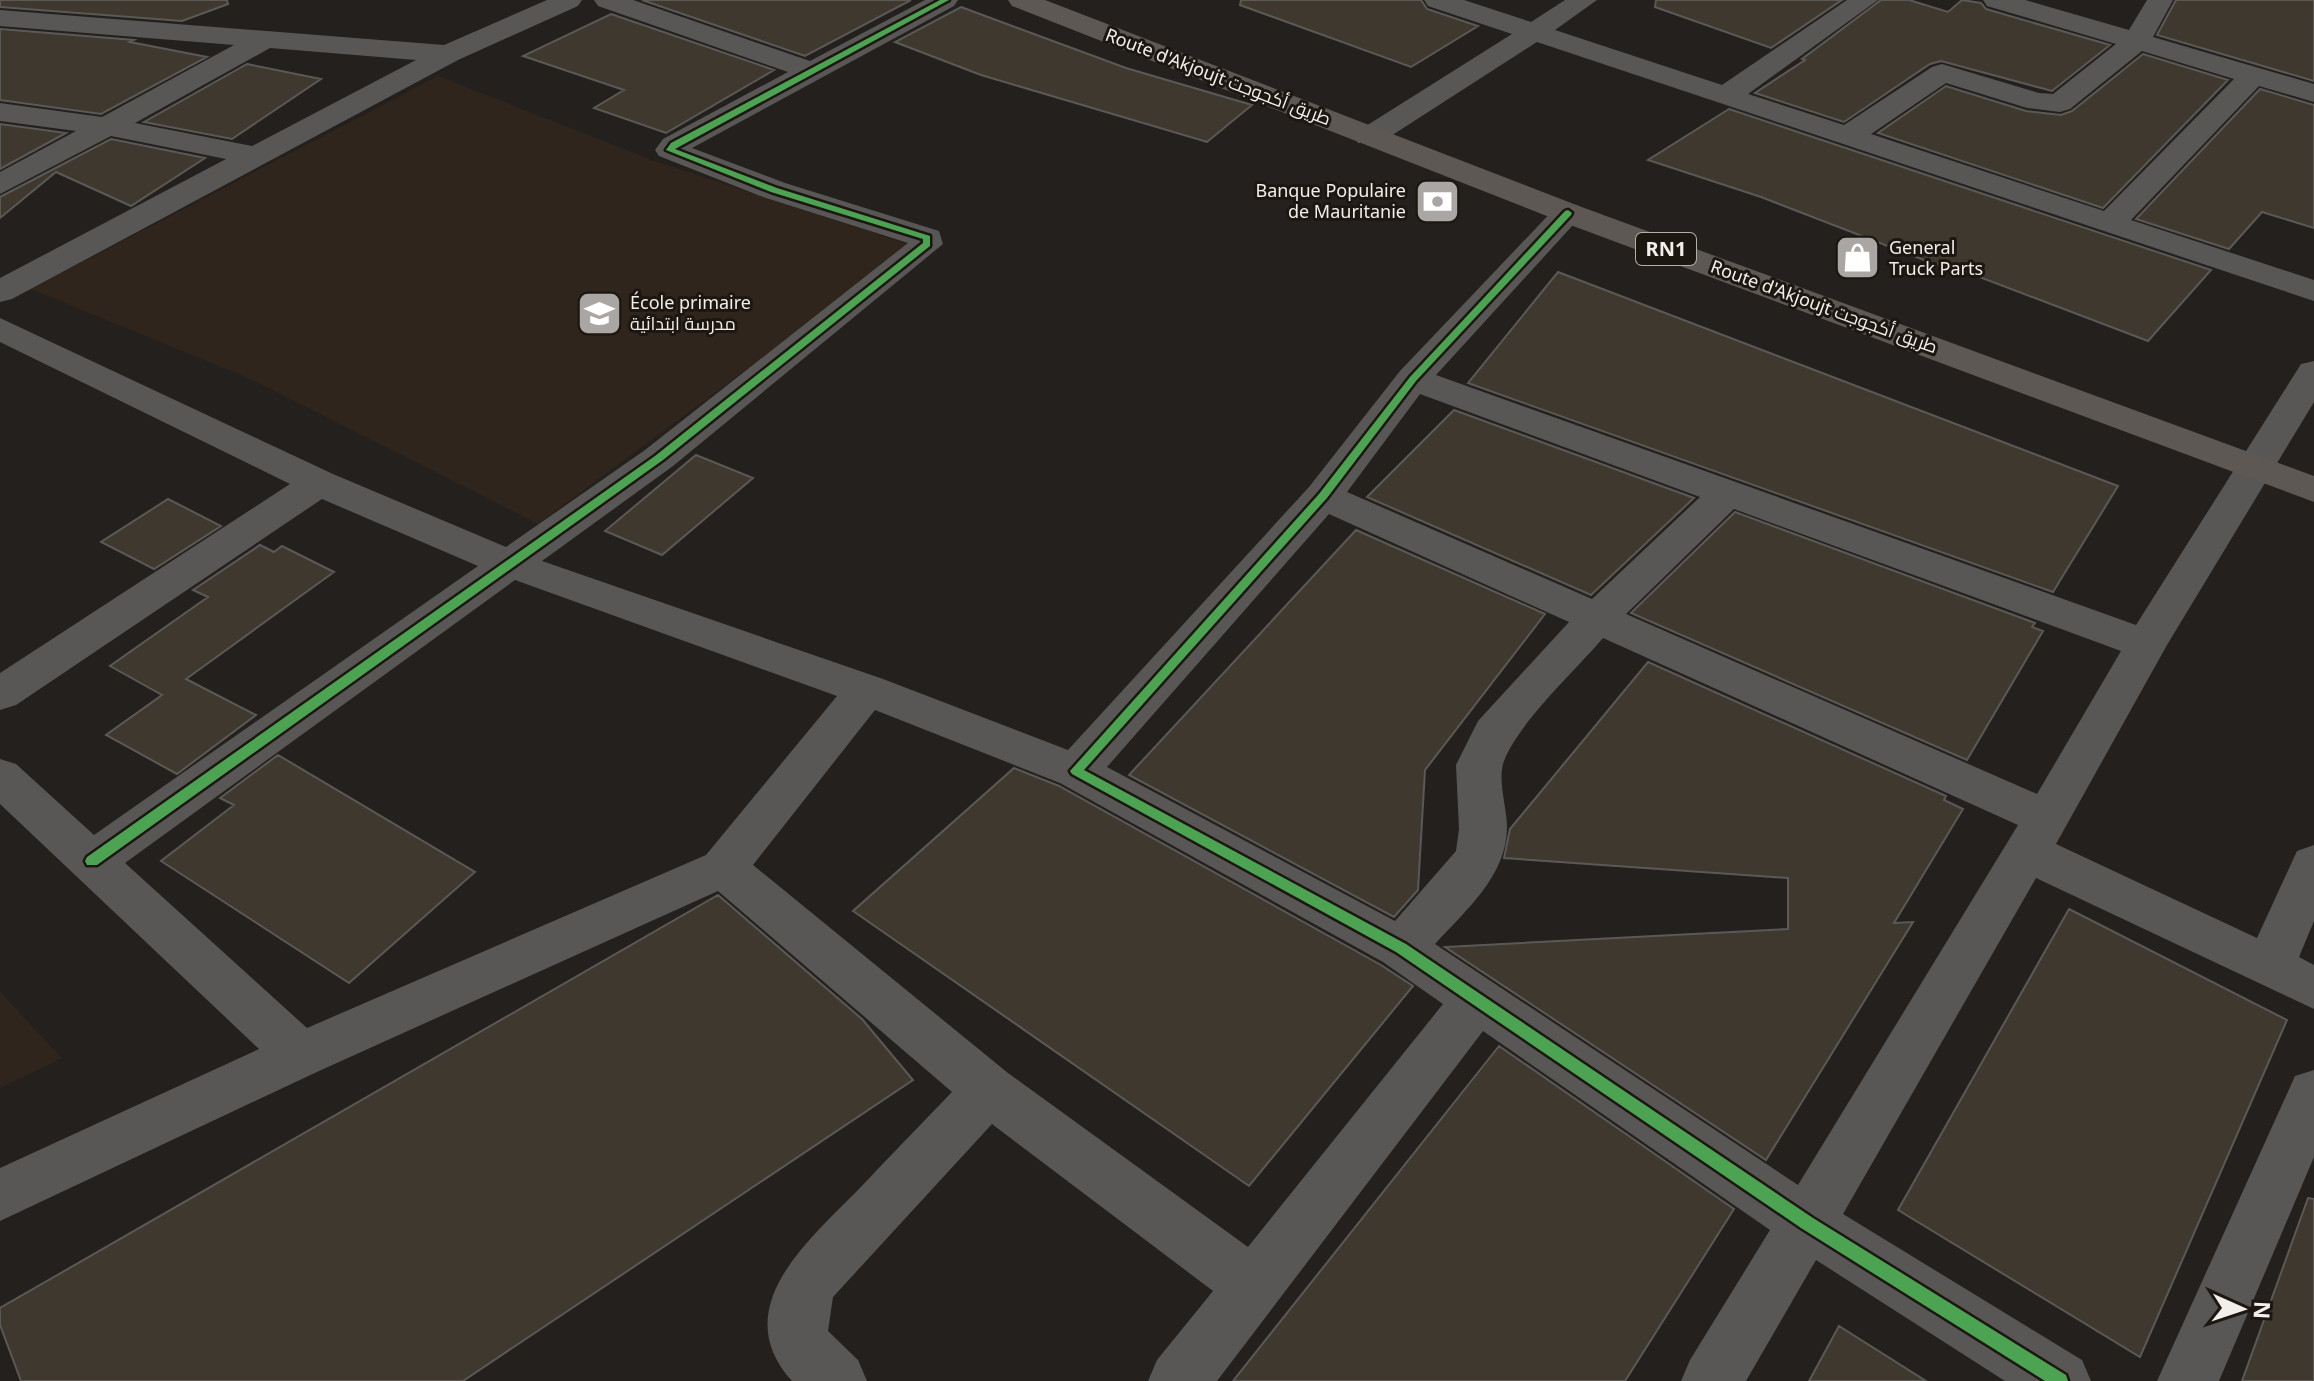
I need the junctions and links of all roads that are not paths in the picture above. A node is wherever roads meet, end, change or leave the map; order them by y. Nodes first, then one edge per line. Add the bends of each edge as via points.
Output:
1 (569, 0) edge
2 (607, 0) edge
3 (945, 0) edge
4 (1021, 0) edge
5 (1437, 0) edge
6 (1584, 0) edge
7 (1865, 0) edge
8 (1996, 0) edge
9 (2160, 0) edge
10 (0, 18) edge
11 (1533, 33) junction
12 (264, 40) junction
13 (2136, 42) junction
14 (448, 54) junction
15 (812, 71) junction
16 (2253, 76) junction
17 (2314, 93) edge
18 (1726, 96) junction
19 (0, 112) edge
20 (105, 126) junction
21 (1369, 137) junction
22 (1847, 137) junction
23 (260, 157) junction
24 (0, 185) edge
25 (1568, 213) junction
26 (2109, 224) junction
27 (2314, 291) edge
28 (0, 292) edge
29 (0, 329) edge
30 (2314, 372) edge
31 (1413, 379) junction
32 (2255, 467) junction
33 (319, 483) junction
34 (2314, 490) edge
35 (1726, 494) junction
36 (1323, 496) junction
37 (507, 563) junction
38 (1597, 618) junction
39 (2146, 644) junction
40 (867, 690) junction
41 (0, 694) edge
42 (1076, 771) junction
43 (0, 776) edge
44 (2037, 835) junction
45 (92, 861) junction
46 (2314, 864) edge
47 (723, 868) junction
48 (1401, 948) junction
49 (2269, 967) junction
50 (2314, 988) edge
51 (1477, 1000) junction
52 (300, 1055) junction
53 (989, 1090) junction
54 (2314, 1093) edge
55 (0, 1195) edge
56 (1807, 1223) junction
57 (1254, 1286) junction
58 (836, 1381) edge
59 (1179, 1381) edge
60 (1712, 1381) edge
61 (2060, 1381) edge
62 (2188, 1381) edge

1 - 14 street
2 - 15 street
3 - 15 street
4 - 21 highway, Route d'Akjoujt طريق أكجوجت / RN1
5 - 11 street
6 - 11 street
7 - 18 street
8 - 13 street
9 - 13 street
10 - 12 street
11 - 18 street
11 - 21 street
12 - 14 street
12 - 20 street
13 - 16 street
13 - 22 street via 2060,103 2037,102 1942,73
14 - 23 street
15 - 37 street via 670,150 774,190 927,238 927,244 659,458
16 - 17 street
16 - 26 street
18 - 22 street
19 - 20 street
20 - 23 street
20 - 24 street
21 - 25 highway, Route d'Akjoujt طريق أكجوجت / RN1
22 - 26 street
23 - 28 street
25 - 31 street
25 - 32 highway, Route d'Akjoujt طريق أكجوجت / RN1
26 - 27 street
29 - 33 street
30 - 32 street
31 - 35 street
31 - 36 street
32 - 34 highway, Route d'Akjoujt طريق أكجوجت / RN1
32 - 39 street
33 - 37 street
33 - 41 street
35 - 38 street
35 - 39 street
36 - 38 street
36 - 42 street
37 - 40 street
37 - 45 street
38 - 44 street
38 - 48 street via 1484,749 1479,765 1480,851 1470,872
39 - 44 street
40 - 42 street
40 - 47 street
42 - 48 street
43 - 45 street
44 - 49 street
44 - 56 street
45 - 52 street
46 - 49 street
47 - 52 street
47 - 53 street
48 - 51 street
49 - 50 street
51 - 56 street
51 - 57 street
52 - 55 street
53 - 57 street
53 - 58 street via 808,1282 794,1323 799,1341 809,1358
54 - 62 street
56 - 60 street
56 - 61 street
57 - 59 street

